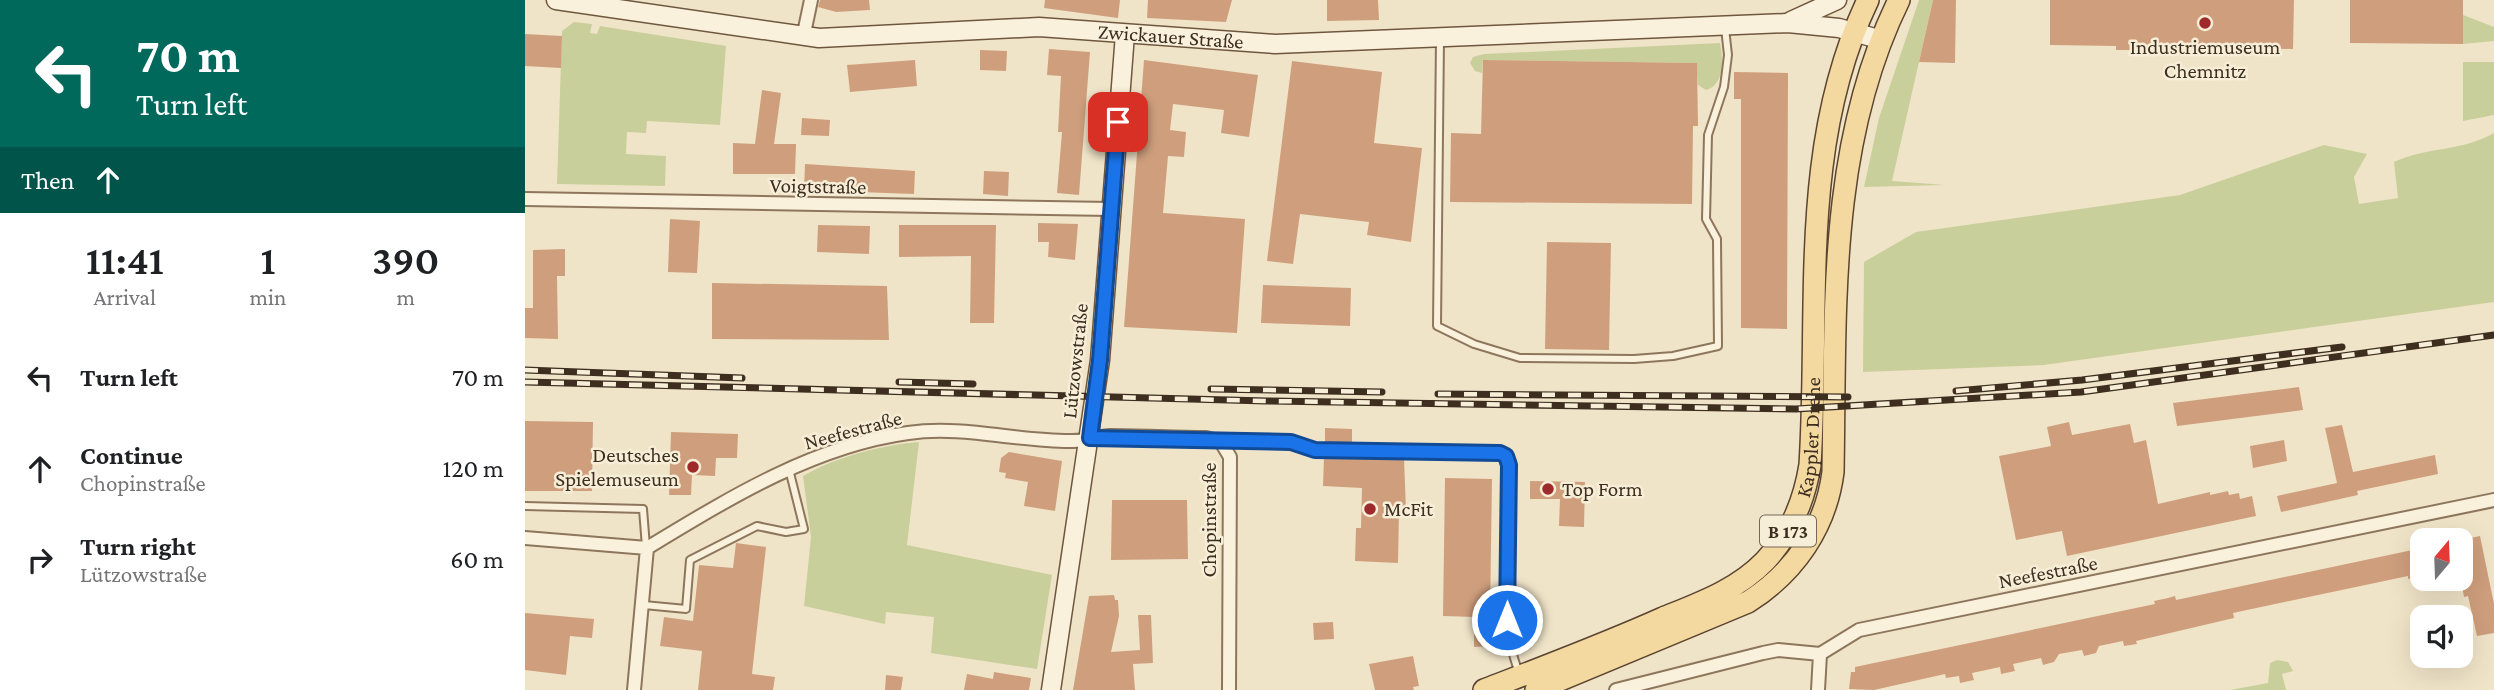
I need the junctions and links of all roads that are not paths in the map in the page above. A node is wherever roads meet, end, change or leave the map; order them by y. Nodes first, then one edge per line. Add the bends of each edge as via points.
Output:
1 (556, 0) edge
2 (811, 0) edge
3 (1837, 0) edge
4 (1868, 0) edge
5 (1899, 0) edge
6 (1788, 23) junction
7 (1725, 26) junction
8 (1854, 32) junction
9 (1125, 34) junction
10 (1440, 37) junction
11 (803, 38) junction
12 (1882, 40) junction
13 (1830, 194) junction
14 (525, 198) edge
15 (1111, 209) junction
16 (1090, 438) junction
17 (1221, 442) junction
18 (789, 469) junction
19 (2494, 500) edge
20 (525, 506) edge
21 (525, 538) edge
22 (646, 548) junction
23 (643, 605) junction
24 (1820, 654) junction
25 (1528, 683) edge
26 (634, 690) edge
27 (1051, 690) edge
28 (1229, 690) edge
29 (1484, 690) edge
30 (1616, 690) edge
31 (1818, 690) edge

1 - 11 main road, Zwickauer Straße
2 - 11 street
3 - 6 main road, Zwickauer Straße
4 - 8 main road, Kappler Drehe / B 173
5 - 12 main road, B 173
6 - 7 main road, Zwickauer Straße
6 - 8 main road, Zwickauer Straße
7 - 10 main road, Zwickauer Straße
7 - 10 lane via 1724,87 1707,149 1706,219 1717,239 1718,346 1634,359 1520,358 1437,326
8 - 12 main road, Zwickauer Straße
8 - 13 main road, Kappler Drehe / B 173 via 1833,100
9 - 10 main road, Zwickauer Straße via 1266,44
9 - 11 main road, Zwickauer Straße via 1039,27
9 - 15 main road, Lützowstraße
12 - 13 main road, Kappler Drehe / B 173
13 - 25 main road, Kappler Drehe / B 173 via 1838,251 1833,471 1826,506 1809,541 1779,580 1748,602
14 - 15 street, Voigtstraße
15 - 16 main road, Lützowstraße
16 - 17 street, Chopinstraße via 1206,438
16 - 18 street, Neefestraße via 1075,441 948,430 907,433 852,446
16 - 27 main road, Lützowstraße
17 - 25 lane via 1506,456 1507,620 1511,653
17 - 28 street, Chopinstraße via 1230,457
18 - 22 street, Neefestraße
18 - 23 lane via 804,529 786,532 757,526 690,560 686,609
19 - 24 street, Neefestraße via 1859,630
20 - 22 lane via 643,509
21 - 22 street
22 - 23 street
23 - 26 street
24 - 30 street via 1770,651
24 - 31 street
25 - 29 main road, Kappler Drehe / B 173

